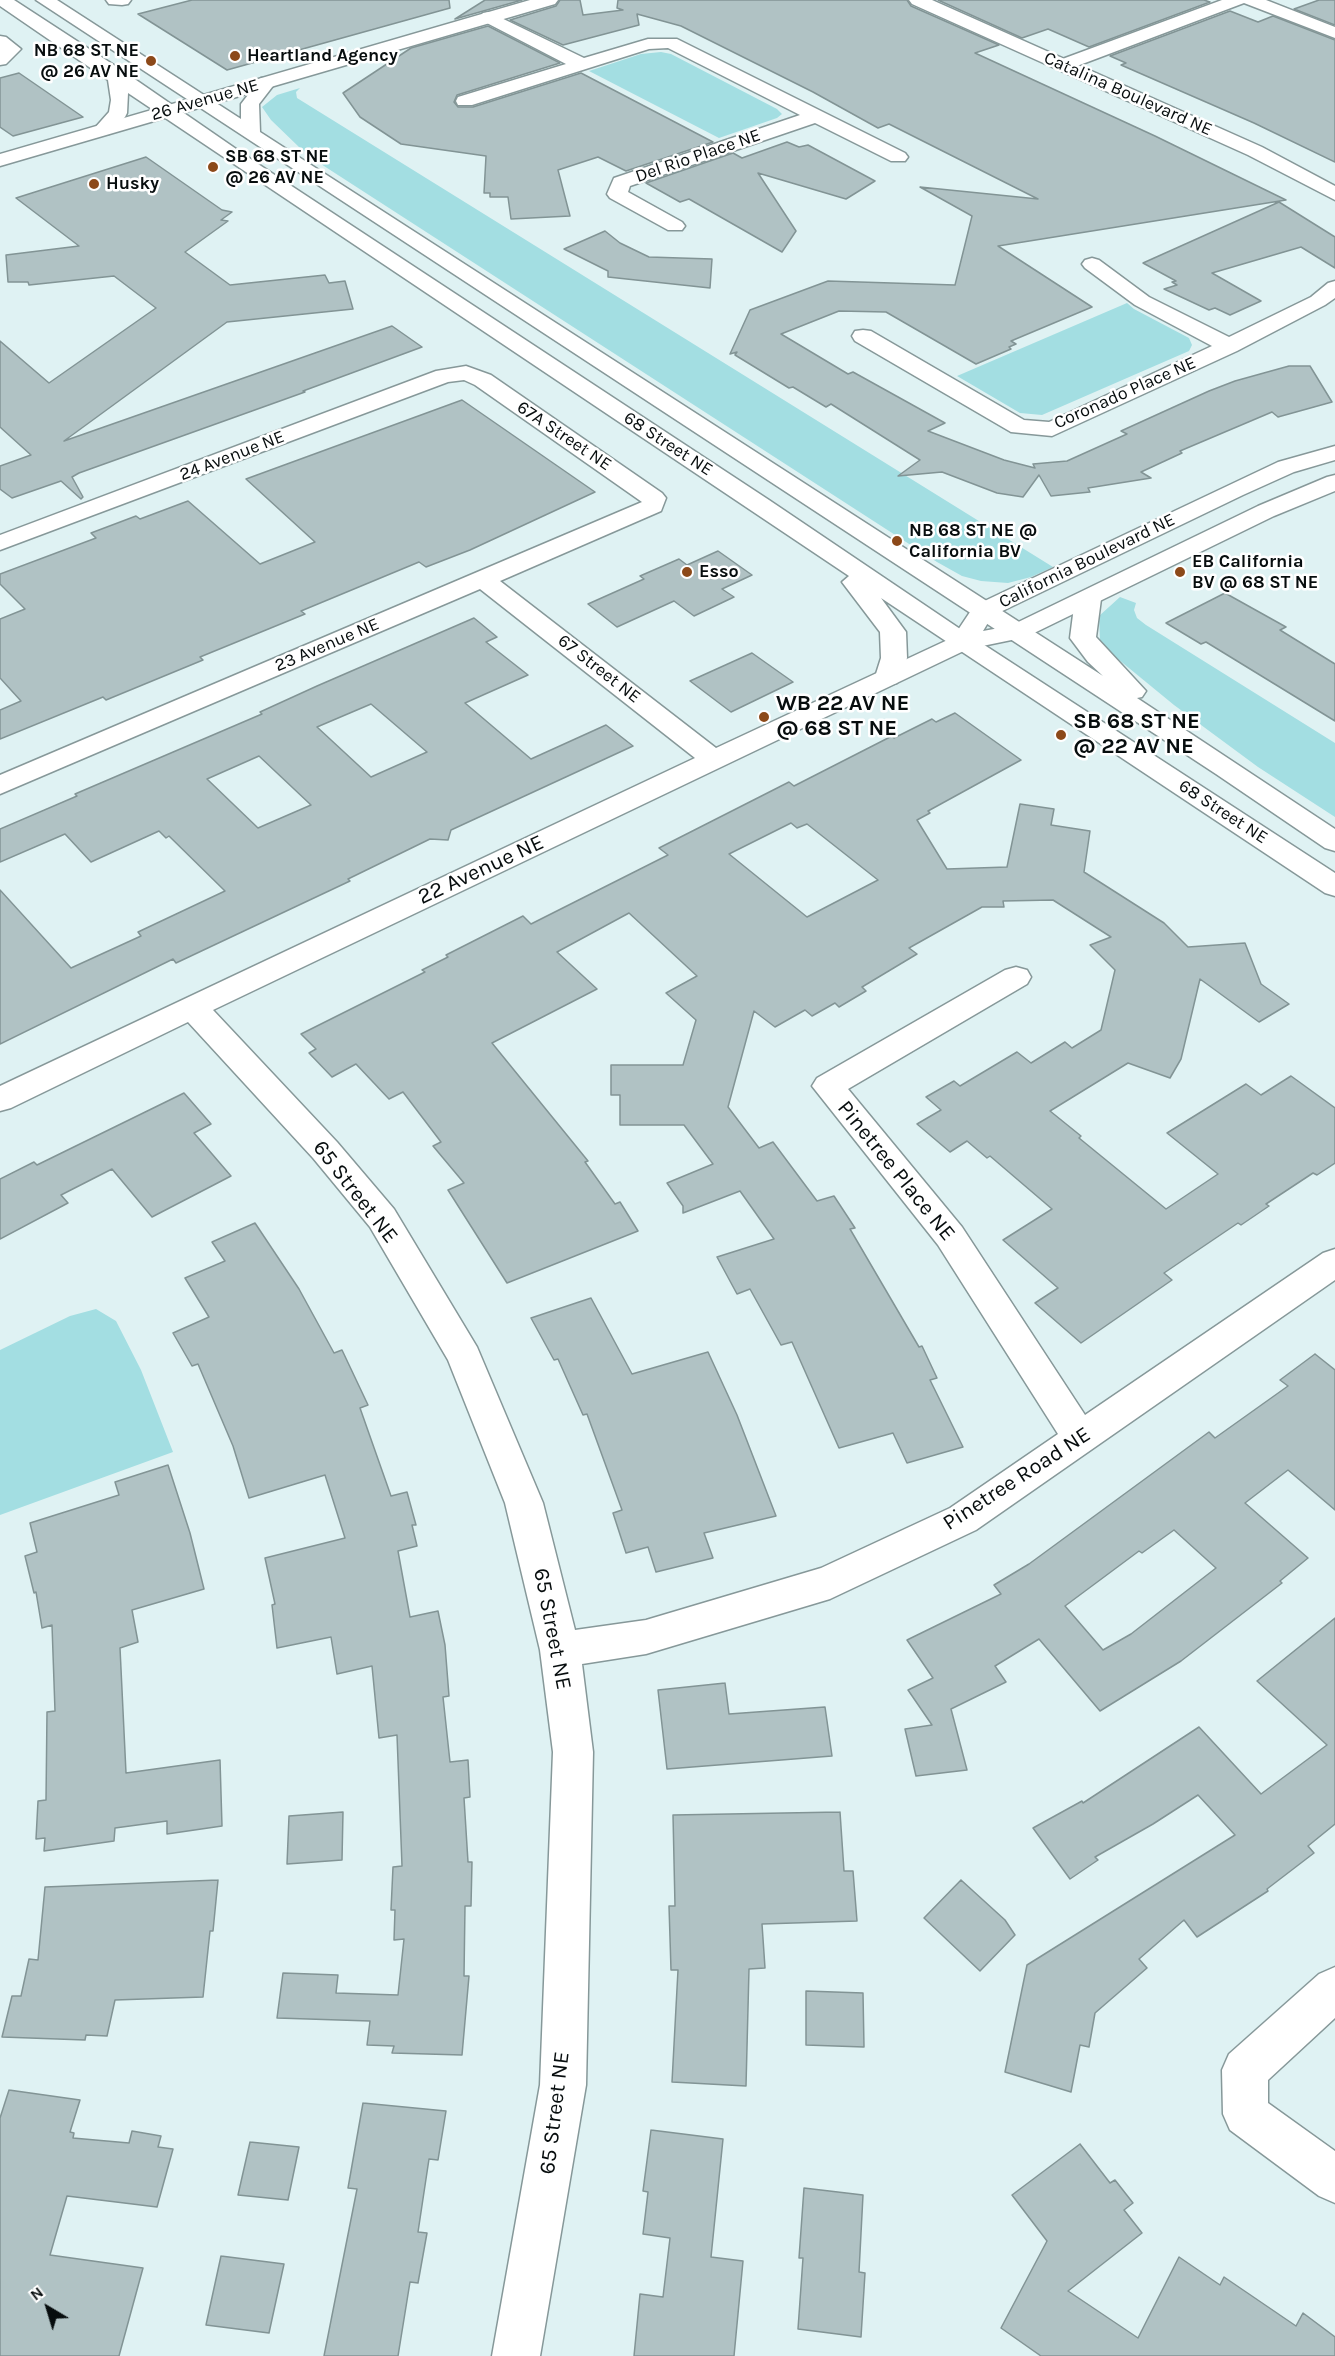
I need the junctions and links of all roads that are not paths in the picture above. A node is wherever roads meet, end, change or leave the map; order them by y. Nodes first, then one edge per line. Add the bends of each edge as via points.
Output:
1 (3, 0) edge
2 (45, 0) edge
3 (115, 0) edge
4 (122, 0) edge
5 (549, 0) edge
6 (918, 0) edge
7 (1193, 0) edge
8 (1238, 0) edge
9 (1251, 0) edge
10 (513, 10) junction
11 (489, 17) junction
12 (557, 32) dead end
13 (1335, 33) edge
14 (0, 41) edge
15 (584, 56) junction
16 (1043, 56) junction
17 (0, 60) edge
18 (1063, 65) junction
19 (117, 75) junction
20 (267, 82) junction
21 (202, 101) junction
22 (465, 101) dead end
23 (169, 111) junction
24 (816, 116) junction
25 (102, 130) junction
26 (251, 134) junction
27 (898, 157) dead end
28 (0, 160) edge
29 (1335, 194) edge
30 (675, 226) dead end
31 (1092, 264) dead end
32 (1329, 296) edge
33 (863, 336) dead end
34 (1229, 346) junction
35 (466, 373) joint
36 (1335, 453) edge
37 (1335, 482) edge
38 (653, 506) joint
39 (0, 543) edge
40 (830, 553) junction
41 (482, 579) junction
42 (1088, 599) junction
43 (983, 611) junction
44 (1017, 632) junction
45 (963, 642) junction
46 (888, 677) junction
47 (1186, 742) junction
48 (714, 760) junction
49 (0, 785) edge
50 (1335, 842) edge
51 (1335, 886) edge
52 (1016, 977) dead end
53 (192, 1007) junction
54 (0, 1100) edge
55 (1335, 1262) edge
56 (1081, 1439) junction
57 (560, 1650) junction
58 (1335, 1989) edge
59 (1335, 2180) edge
60 (516, 2356) edge

1 - 19 street, 68 Street NE
2 - 21 street, 68 Street NE
3 - 4 street
5 - 10 street, 26 Avenue NE
6 - 16 street, Catalina Boulevard NE
7 - 16 street
8 - 18 street
9 - 13 street
10 - 11 street, 26 Avenue NE
10 - 12 street
11 - 15 street
11 - 20 street, 26 Avenue NE
14 - 17 street via 12,49
15 - 22 street
15 - 24 street via 605,56 648,44 671,43
16 - 18 street, Catalina Boulevard NE
18 - 29 street, Catalina Boulevard NE via 1255,151
19 - 23 street, 68 Street NE
19 - 25 street via 118,112
20 - 21 street, 26 Avenue NE
20 - 26 street via 250,104
21 - 23 street, 26 Avenue NE
21 - 26 street, 68 Street NE
23 - 25 street, 26 Avenue NE
23 - 40 street, 68 Street NE
24 - 27 street
24 - 30 street, Del Rio Place NE via 621,182 616,194
25 - 28 street, 26 Avenue NE
26 - 43 street, 68 Street NE
31 - 34 street, Coronado Place NE via 1142,301
32 - 34 street, Coronado Place NE
33 - 34 street, Coronado Place NE via 1019,428 1052,429
35 - 38 street, 67A Street NE via 483,380 654,498
35 - 39 street, 24 Avenue NE via 444,376
36 - 43 street, California Boulevard NE via 1286,467
37 - 42 street, California Boulevard NE via 1266,511
38 - 41 street, 23 Avenue NE
40 - 45 street, 68 Street NE
40 - 46 street via 893,632 894,658
41 - 48 street, 67 Street NE
41 - 49 street, 23 Avenue NE
42 - 44 street, California Boulevard NE
42 - 47 street via 1083,638
43 - 44 street, 68 Street NE
43 - 45 street, California Boulevard NE
44 - 45 street, California Boulevard NE
44 - 47 street, 68 Street NE
45 - 46 street, 22 Avenue NE
45 - 51 street, 68 Street NE
46 - 48 street, 22 Avenue NE
47 - 50 street, 68 Street NE
48 - 53 street, 22 Avenue NE
52 - 56 street, Pinetree Place NE via 828,1086 950,1236
53 - 54 street, 22 Avenue NE
53 - 57 street, 65 Street NE via 326,1150 382,1218 464,1357 524,1503
55 - 56 street, Pinetree Road NE
56 - 57 street, Pinetree Road NE via 963,1519 830,1582 646,1637
57 - 60 street, 65 Street NE via 573,1752 562,2085
58 - 59 street via 1245,2070 1246,2114

